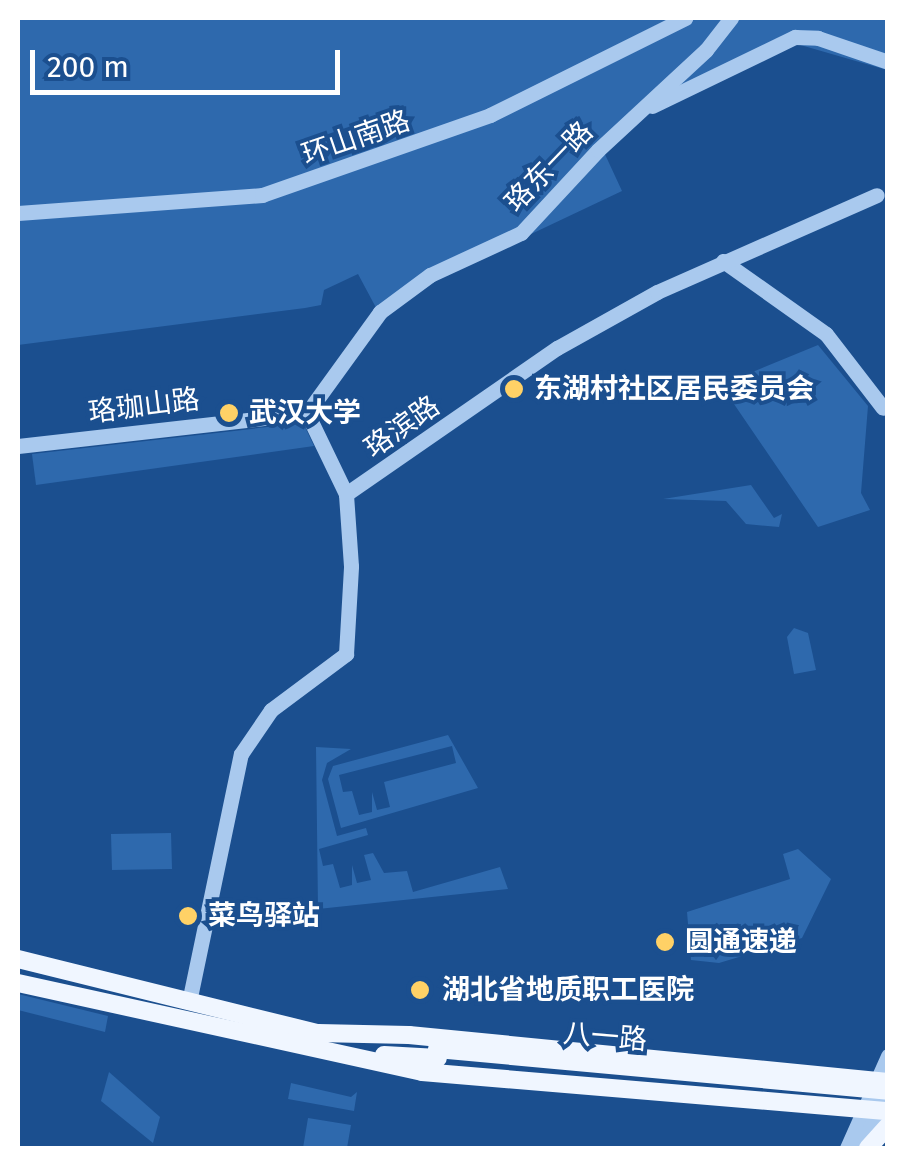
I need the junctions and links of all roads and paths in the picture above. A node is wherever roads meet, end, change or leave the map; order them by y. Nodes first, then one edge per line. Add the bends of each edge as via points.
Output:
1 (684, 18) edge
2 (731, 18) edge
3 (888, 62) edge
4 (641, 110) junction
5 (876, 195) dead end
6 (18, 213) edge
7 (722, 261) junction
8 (882, 408) dead end
9 (307, 414) junction
10 (18, 446) edge
11 (346, 494) junction
12 (18, 960) edge
13 (18, 982) edge
14 (190, 1002) junction
15 (318, 1033) junction
16 (323, 1053) junction
17 (438, 1053) junction
18 (888, 1056) edge
19 (684, 1059) junction
20 (885, 1084) edge
21 (680, 1094) junction
22 (881, 1111) edge
23 (847, 1148) edge
24 (865, 1148) edge

1 - 6 street, 环山南路 via 476,121 262,195
2 - 4 street, 珞东一路
3 - 4 street via 796,37
4 - 9 street, 珞东一路 via 521,234 430,275 380,312
5 - 7 street, 珞滨路
7 - 8 street via 826,334
7 - 11 street, 珞滨路 via 557,348
9 - 10 street, 珞珈山路
9 - 11 street
11 - 14 street via 346,654 271,710 241,754
12 - 14 main road, 八一路
13 - 16 main road, 八一路
14 - 15 main road, 八一路
15 - 17 main road, 八一路
15 - 19 main road, 八一路
16 - 17 main road, 八一路
16 - 21 main road, 八一路 via 457,1076
17 - 20 main road, 八一路, bridge
17 - 22 main road, 八一路
18 - 20 street
19 - 20 main road, 八一路
19 - 21 main road
20 - 22 street
21 - 22 main road, 八一路
22 - 23 street
22 - 24 main road

